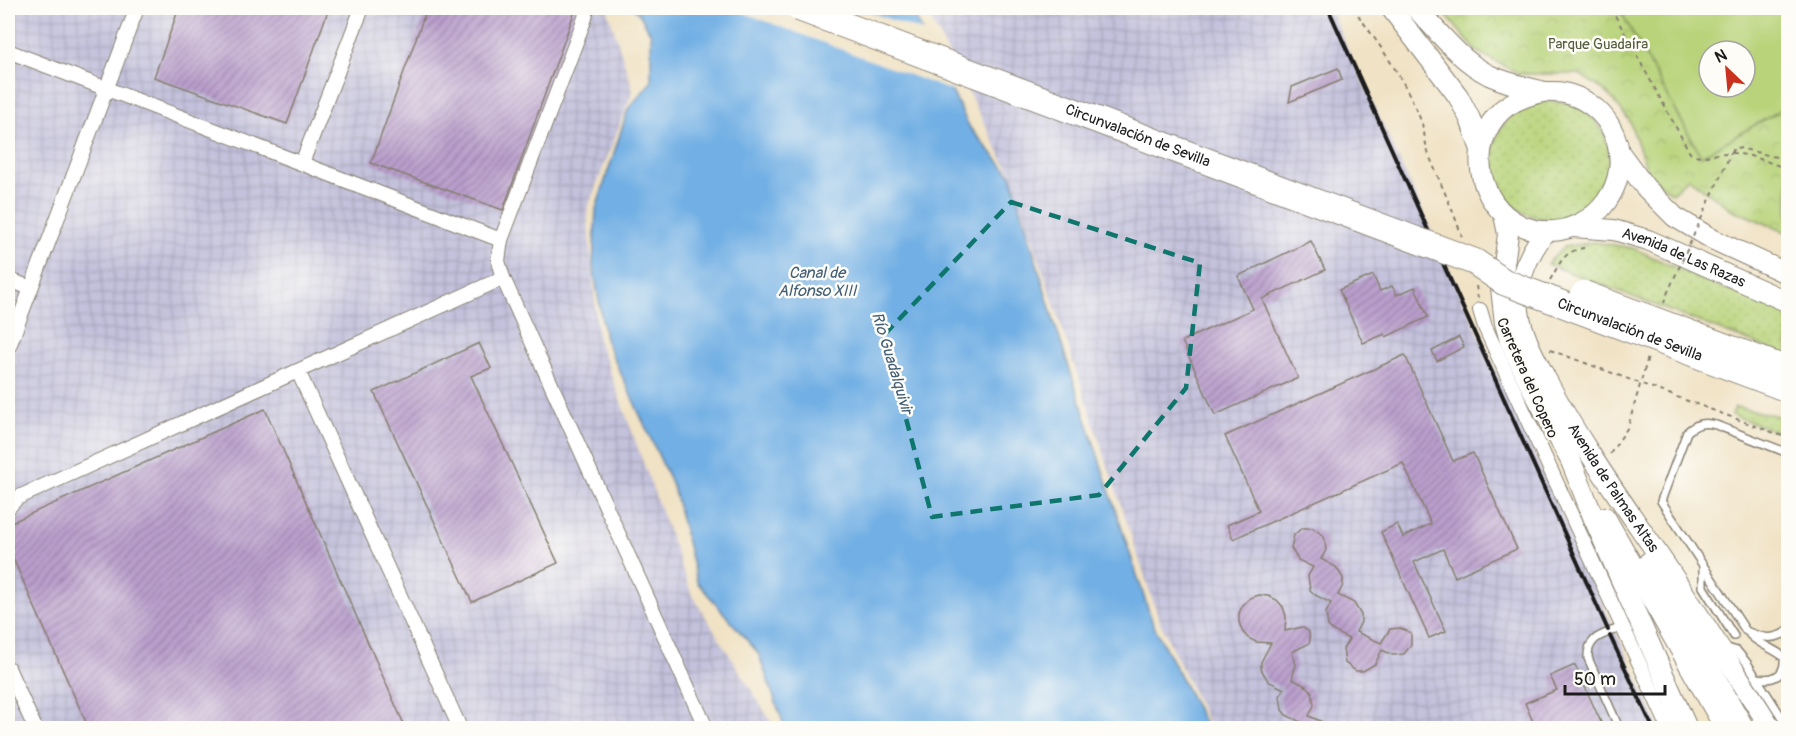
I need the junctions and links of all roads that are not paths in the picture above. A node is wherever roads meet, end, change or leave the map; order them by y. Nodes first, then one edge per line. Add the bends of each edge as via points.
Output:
1 (137, 8) edge
2 (362, 8) edge
3 (587, 8) edge
4 (799, 8) edge
5 (1390, 8) edge
6 (1416, 8) edge
7 (8, 51) edge
8 (106, 90) junction
9 (1543, 92) junction
10 (1481, 150) junction
11 (1619, 152) junction
12 (302, 163) junction
13 (1504, 215) junction
14 (1573, 227) junction
15 (1546, 231) junction
16 (501, 240) junction
17 (1475, 271) junction
18 (1788, 274) edge
19 (503, 278) junction
20 (8, 279) edge
21 (30, 288) junction
22 (1788, 302) edge
23 (1480, 310) road end
24 (8, 349) edge
25 (1788, 370) edge
26 (298, 371) junction
27 (1788, 389) edge
28 (1580, 440) junction
29 (1788, 453) edge
30 (1571, 461) junction
31 (11, 501) edge
32 (1703, 565) junction
33 (1622, 627) junction
34 (1746, 631) junction
35 (1788, 631) edge
36 (1726, 641) junction
37 (8, 668) edge
38 (1757, 678) junction
39 (1788, 727) edge
40 (35, 729) edge
41 (460, 729) edge
42 (706, 729) edge
43 (1619, 729) edge
44 (1669, 729) edge
45 (1687, 729) edge
46 (1725, 729) edge
47 (1744, 729) edge
48 (1771, 729) edge

1 - 8 street
2 - 12 street
3 - 16 street
4 - 17 highway, Circunvalación de Sevilla, bridge
5 - 10 main road via 1458,96
6 - 9 main road via 1458,53 1489,75
7 - 8 street
8 - 12 street
8 - 21 street
9 - 10 main road via 1521,98 1502,111 1492,122
9 - 11 main road via 1575,96 1593,106 1613,132
10 - 13 main road via 1484,185
11 - 14 main road via 1618,176 1610,198 1594,216
11 - 18 main road, Avenida de Las Razas via 1645,187 1675,217
12 - 16 street
13 - 15 main road via 1524,226
13 - 30 main road, Avenida de Palmas Altas via 1508,234 1501,288 1505,323 1530,384
14 - 15 main road
14 - 22 main road, Avenida de Las Razas via 1614,230 1648,240
15 - 28 main road, Avenida de Palmas Altas via 1530,255 1520,288 1519,312 1537,363
16 - 19 street via 498,261
17 - 25 highway, Circunvalación de Sevilla, bridge via 1510,266
17 - 27 highway, Circunvalación de Sevilla, bridge
19 - 26 street
19 - 42 street
20 - 21 street
21 - 24 street
23 - 33 street, Carretera del Copero
26 - 31 street
26 - 41 street
28 - 36 main road, Avenida de Palmas Altas
28 - 47 main road
29 - 32 lane via 1716,425 1704,423 1687,432 1661,501
30 - 45 main road, Avenida de Palmas Altas
30 - 46 main road
32 - 34 lane
32 - 36 lane via 1703,586
33 - 43 lane via 1594,640 1587,652
33 - 44 street, Carretera del Copero
34 - 35 lane via 1763,639
34 - 38 lane via 1759,644 1784,657 1785,666 1779,675 1769,680
36 - 38 lane
36 - 48 main road, Avenida de Palmas Altas
37 - 40 street
38 - 39 lane

